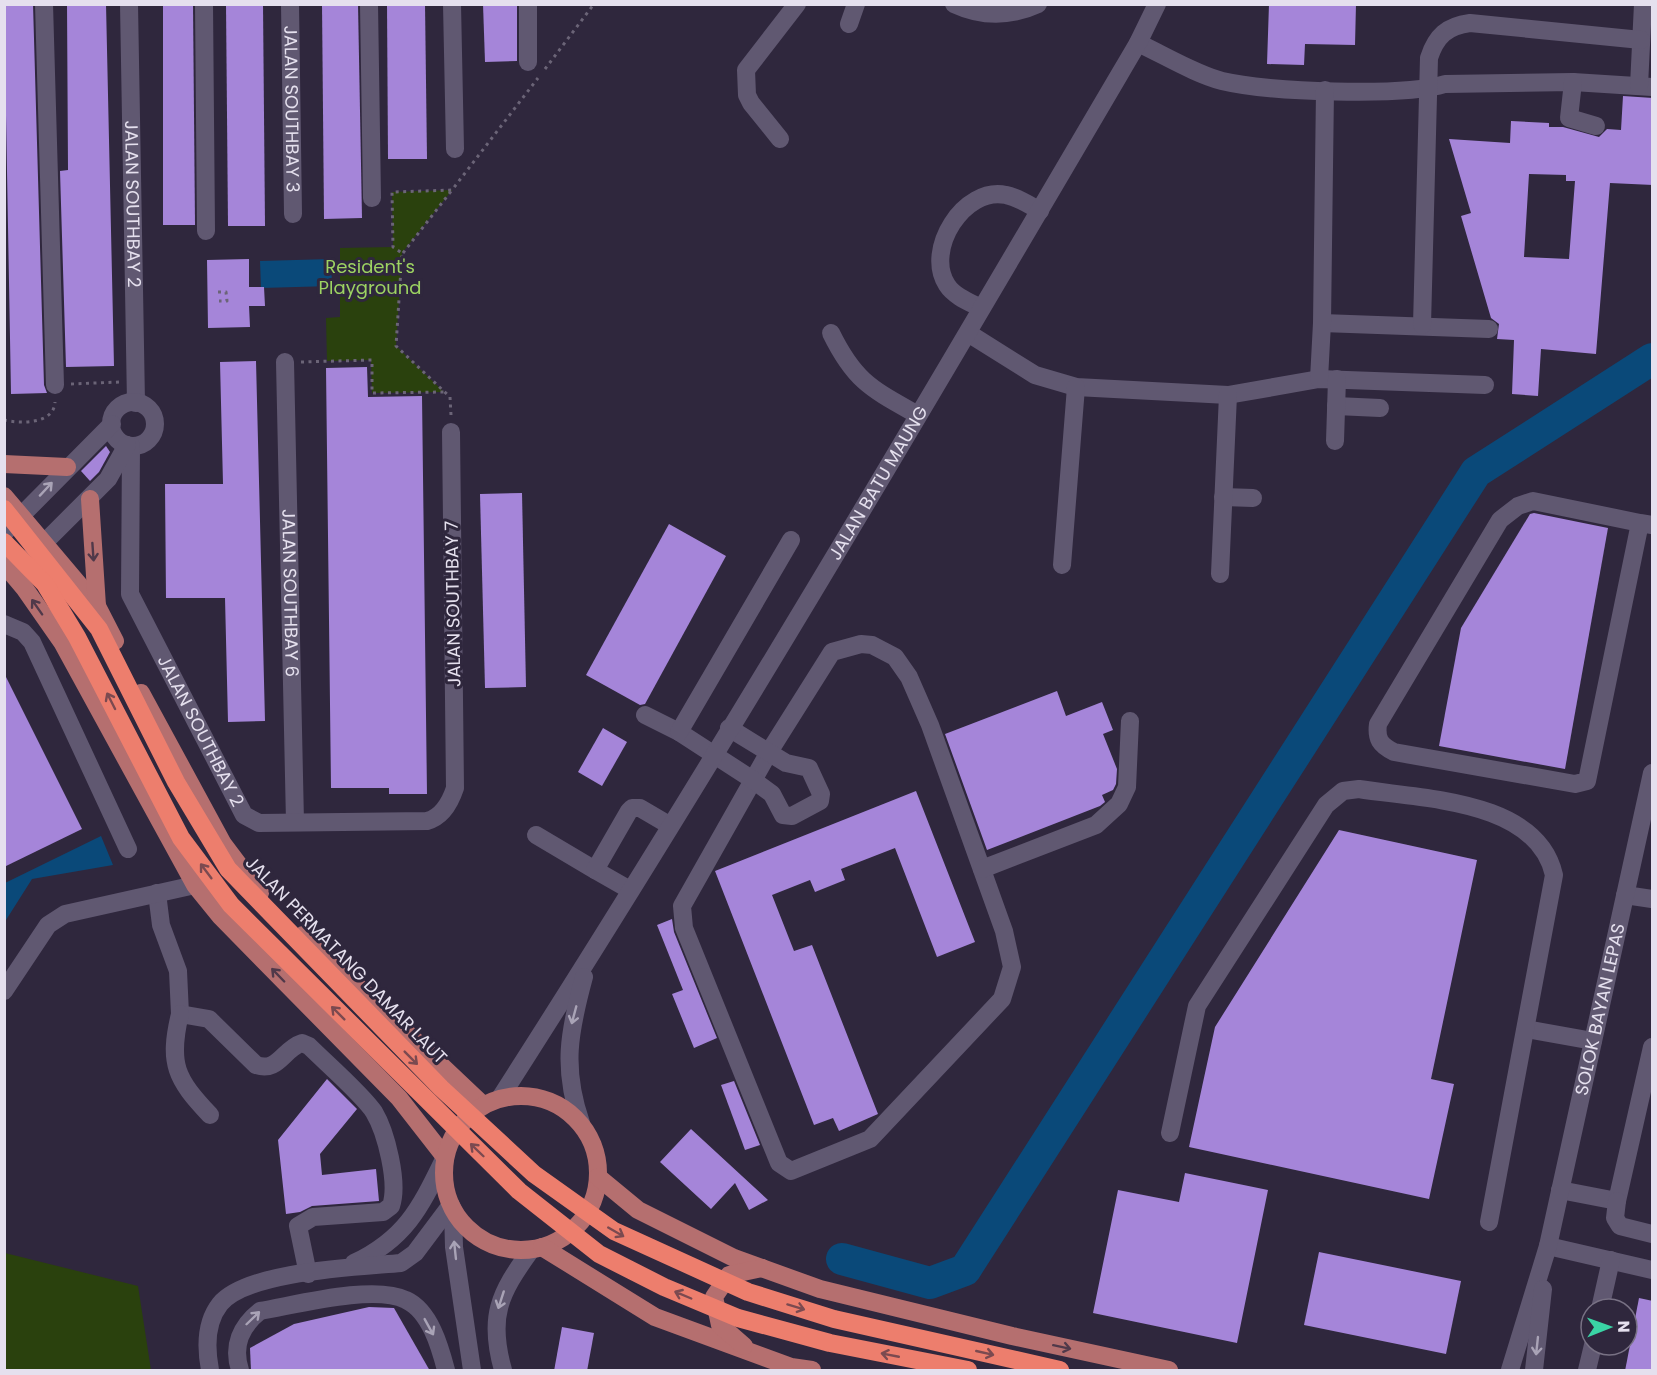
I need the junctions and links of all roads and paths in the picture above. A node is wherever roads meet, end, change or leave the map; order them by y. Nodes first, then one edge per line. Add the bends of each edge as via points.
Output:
1 (45, 4) edge
2 (129, 4) edge
3 (204, 4) edge
4 (290, 4) edge
5 (369, 4) edge
6 (452, 4) edge
7 (528, 4) edge
8 (594, 4) edge
9 (797, 4) edge
10 (856, 4) edge
11 (954, 4) edge
12 (1038, 4) edge
13 (1157, 4) edge
14 (1643, 4) edge
15 (849, 24) dead end
16 (1641, 40) junction
17 (1138, 43) junction
18 (538, 64) junction
19 (1573, 82) junction
20 (1646, 86) edge
21 (1325, 90) junction
22 (1428, 90) junction
23 (1596, 126) dead end
24 (780, 139) dead end
25 (455, 149) dead end
26 (452, 190) junction
27 (372, 198) dead end
28 (1040, 211) junction
29 (293, 214) dead end
30 (206, 231) dead end
31 (402, 253) junction
32 (218, 292) dead end
33 (219, 301) dead end
34 (981, 308) junction
35 (1322, 323) junction
36 (1422, 325) junction
37 (1489, 329) dead end
38 (831, 333) dead end
39 (968, 333) junction
40 (285, 362) joint
41 (1319, 379) junction
42 (1337, 380) junction
43 (136, 382) junction
44 (55, 385) junction
45 (1485, 385) dead end
46 (1077, 387) junction
47 (444, 392) junction
48 (1228, 395) junction
49 (136, 403) junction
50 (1336, 406) junction
51 (1380, 408) dead end
52 (918, 416) junction
53 (4, 420) edge
54 (111, 424) junction
55 (451, 432) joint
56 (1335, 441) dead end
57 (129, 446) junction
58 (4, 464) edge
59 (67, 467) junction
60 (4, 496) edge
61 (1223, 497) junction
62 (1253, 498) dead end
63 (90, 499) junction
64 (13, 512) edge
65 (1646, 524) edge
66 (4, 533) edge
67 (791, 540) dead end
68 (4, 542) edge
69 (45, 543) junction
70 (1062, 565) dead end
71 (7, 570) edge
72 (1220, 574) dead end
73 (97, 606) junction
74 (4, 624) edge
75 (645, 715) dead end
76 (1130, 721) dead end
77 (729, 728) junction
78 (680, 732) junction
79 (770, 752) junction
80 (713, 755) junction
81 (1653, 773) edge
82 (456, 777) joint
83 (753, 780) junction
84 (296, 822) junction
85 (669, 825) junction
86 (536, 835) dead end
87 (128, 849) dead end
88 (982, 869) junction
89 (595, 870) junction
90 (195, 885) junction
91 (630, 890) junction
92 (156, 893) junction
93 (1625, 895) junction
94 (1653, 899) edge
95 (590, 958) junction
96 (4, 991) edge
97 (180, 1014) junction
98 (1526, 1029) junction
99 (1593, 1041) junction
100 (1653, 1047) edge
101 (500, 1098) junction
102 (483, 1105) junction
103 (210, 1115) dead end
104 (580, 1123) junction
105 (1170, 1133) dead end
106 (445, 1156) junction
107 (598, 1177) junction
108 (1560, 1190) junction
109 (1617, 1201) junction
110 (452, 1207) junction
111 (1490, 1222) dead end
112 (1653, 1234) edge
113 (1548, 1246) junction
114 (537, 1249) junction
115 (1611, 1260) junction
116 (345, 1268) junction
117 (762, 1268) junction
118 (1653, 1270) edge
119 (308, 1274) junction
120 (1603, 1297) edge
121 (752, 1353) junction
122 (210, 1371) edge
123 (240, 1371) edge
124 (446, 1371) edge
125 (472, 1371) edge
126 (503, 1371) edge
127 (812, 1371) edge
128 (968, 1371) edge
129 (1060, 1371) edge
130 (1169, 1371) edge
131 (1510, 1371) edge
132 (1534, 1371) edge

1 - 44 street
2 - 43 street, JALAN SOUTHBAY 2
3 - 30 street
4 - 29 street, JALAN SOUTHBAY 3
5 - 27 street
6 - 25 street
7 - 18 street
8 - 18 path
9 - 24 street via 746,70 747,95
10 - 15 street
11 - 12 street via 991,15
13 - 17 street, JALAN BATU MAUNG
14 - 16 street
16 - 20 street
16 - 22 street via 1470,23 1455,25 1442,32 1433,44
17 - 21 street via 1221,81
17 - 28 street, JALAN BATU MAUNG
18 - 26 path
19 - 20 street
19 - 22 street via 1445,84
19 - 23 street via 1569,118
21 - 22 street
21 - 35 street
22 - 36 street
26 - 31 path
26 - 31 path via 392,192 393,247
28 - 34 street, JALAN BATU MAUNG
28 - 34 street via 1007,195 996,194 975,202 951,227 941,254 943,278 954,293
31 - 47 path via 396,346
32 - 33 path via 226,292 226,301
34 - 39 street, JALAN BATU MAUNG
35 - 36 street
35 - 41 street
36 - 37 street
38 - 52 street via 856,375 870,388
39 - 46 street via 1035,375
39 - 52 street, JALAN BATU MAUNG
40 - 47 path via 372,360 372,393
40 - 84 street, JALAN SOUTHBAY 6
41 - 42 street
41 - 48 street
42 - 45 street
42 - 50 street
43 - 44 path
43 - 49 street, JALAN SOUTHBAY 2
44 - 53 path via 55,406 46,417 35,421
46 - 48 street
46 - 70 street
47 - 55 path via 450,397
48 - 61 street
49 - 54 street via 117,410
49 - 57 street via 147,408 155,424 148,440
50 - 51 street
50 - 56 street
52 - 77 street, JALAN BATU MAUNG
54 - 57 street via 116,437
54 - 59 street
55 - 82 street, JALAN SOUTHBAY 7
57 - 63 street
57 - 84 street, JALAN SOUTHBAY 2 via 130,594 238,807 259,823
58 - 59 main road
64 -> 59 street
60 - 64 main road
61 - 62 street
61 - 72 street
63 - 69 street
63 -> 73 main road
64 - 66 street
64 - 69 main road
64 -> 129 highway, JALAN PERMATANG DAMAR LAUT via 99,629 176,782 228,869 441,1088 534,1174 614,1232 748,1292 834,1319
65 - 65 street via 1587,781 1575,784 1382,747 1376,736 1378,724 1500,520 1518,506 1533,501
67 - 78 street
128 -> 68 highway via 830,1343 738,1318 599,1254 519,1191 231,905 181,838 77,637 45,584
69 - 71 street
69 - 73 main road
90 -> 71 main road via 62,642
73 - 102 main road via 223,844 260,893
74 - 87 street via 23,632 32,642
75 - 78 street
76 - 88 street via 1127,787 1119,804 1096,825
77 - 79 street
77 - 80 street, JALAN BATU MAUNG
78 - 80 street
79 - 83 street
79 - 83 street via 786,763 809,768 821,794 820,801 783,815 772,794
79 - 88 street via 832,652 861,644 883,649 904,667 912,684
80 - 83 street
80 - 85 street, JALAN BATU MAUNG
81 - 93 street, SOLOK BAYAN LEPAS
82 - 84 street, JALAN SOUTHBAY 2 via 451,798 435,819
83 - 88 street via 686,897 681,917 779,1163 786,1170 796,1170 870,1139 1002,999 1012,967
85 - 89 street via 640,808 632,808
85 - 91 street, JALAN BATU MAUNG
86 - 89 street
89 - 91 street
90 - 92 street
106 -> 90 main road via 399,1098 221,917
91 - 95 street, JALAN BATU MAUNG
92 - 96 street via 65,914 48,925
92 - 97 street via 161,925 178,971
93 - 94 street
93 - 99 street, SOLOK BAYAN LEPAS
95 - 101 street, JALAN BATU MAUNG
95 -> 104 street, JALAN BATU MAUNG via 572,1023 568,1056 571,1095
97 - 103 street via 175,1033 177,1072
97 - 119 street via 209,1019 256,1065 264,1068 272,1067 295,1046 309,1046 374,1112 390,1161 394,1196 391,1206 383,1212 302,1221 298,1226
98 - 99 street
98 - 105 street via 1554,875 1543,849 1509,818 1477,807 1359,789 1344,791 1326,804 1197,1006
98 - 111 street
99 - 108 street, SOLOK BAYAN LEPAS
100 - 109 street
101 - 102 main road
101 - 104 main road via 523,1095 546,1099
102 - 106 main road via 465,1118
104 - 107 main road via 594,1149
106 - 110 main road via 444,1181
106 - 116 street via 420,1209 395,1239
107 - 114 main road via 587,1214 560,1240
107 - 117 main road via 638,1210
108 - 109 street
108 - 113 street, SOLOK BAYAN LEPAS
109 - 112 street via 1615,1218 1620,1226
110 - 114 main road via 464,1225 483,1241 506,1249
110 - 116 street via 416,1253 401,1263
125 -> 110 street
113 - 115 street
113 - 131 street, SOLOK BAYAN LEPAS
113 -> 132 street, SOLOK BAYAN LEPAS
114 - 121 main road via 655,1317
114 -> 126 street via 510,1278 498,1311 495,1341
115 - 118 street
115 - 120 street
116 - 119 street
117 - 121 main road via 729,1275 714,1296 720,1325
117 -> 130 main road via 831,1292
119 - 122 street via 261,1281 237,1290 220,1305 209,1327
121 - 127 main road
123 -> 124 street via 240,1335 260,1311 376,1292 407,1300 429,1323

